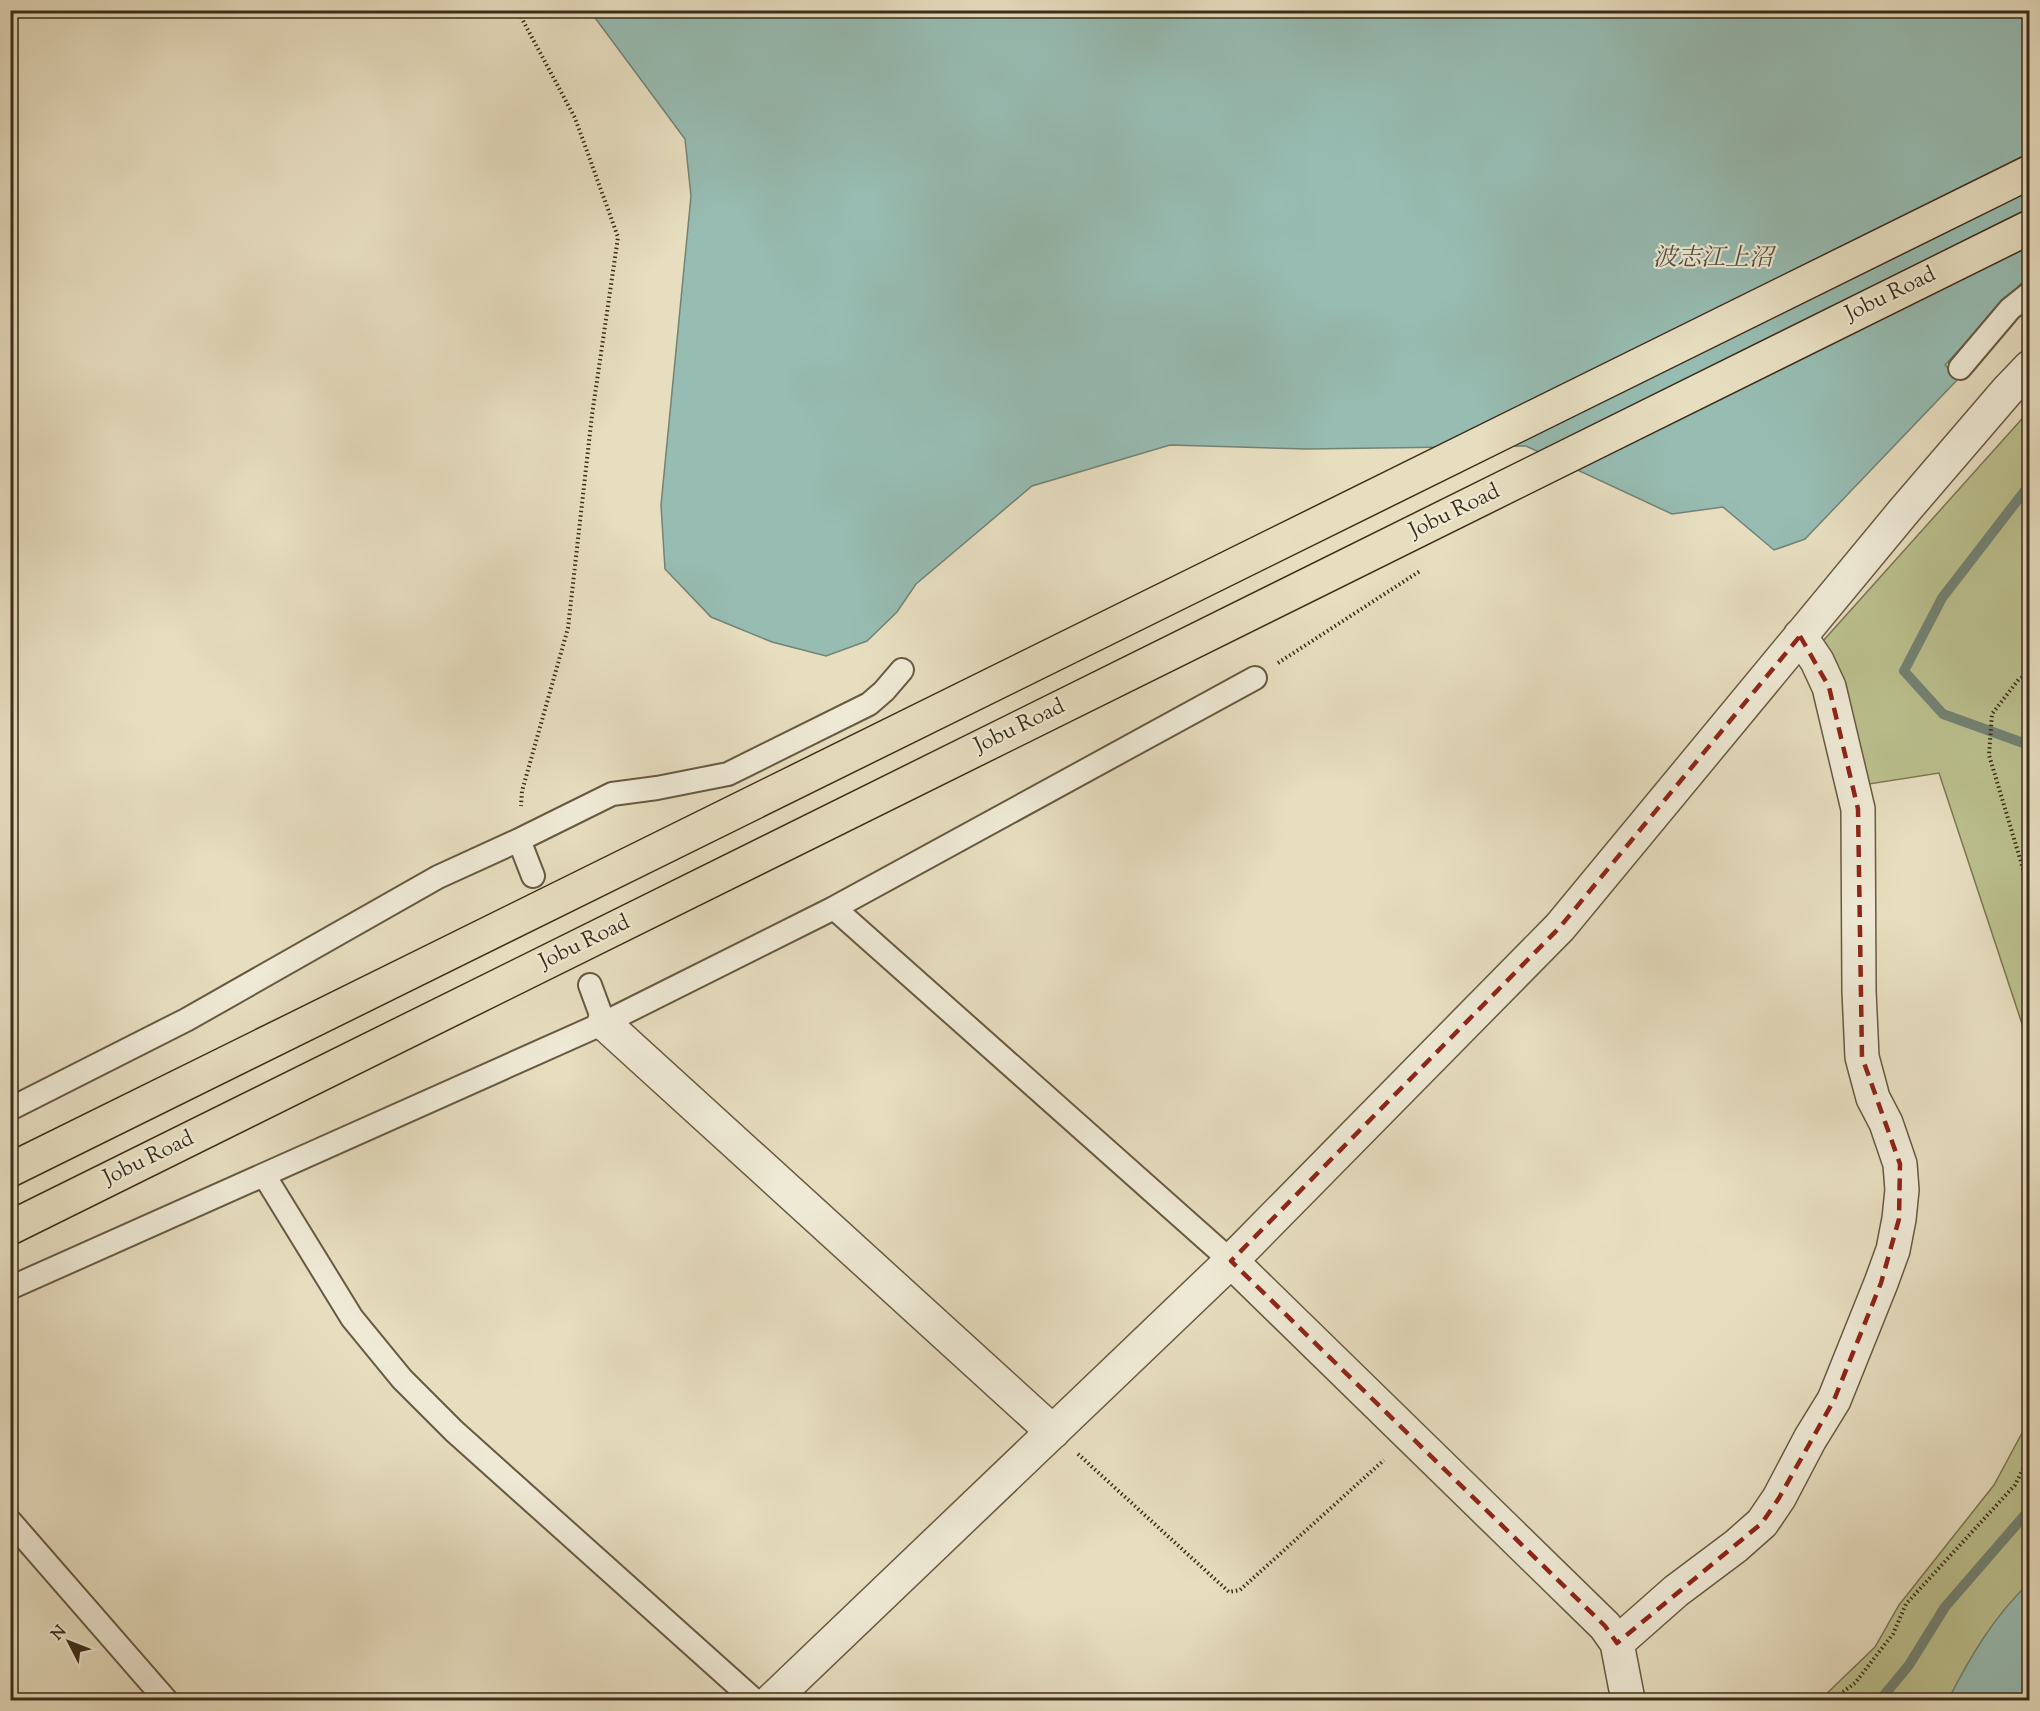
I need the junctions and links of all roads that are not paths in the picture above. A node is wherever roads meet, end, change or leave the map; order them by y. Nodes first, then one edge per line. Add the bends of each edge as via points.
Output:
1 (2030, 172) edge
2 (2030, 227) edge
3 (2030, 293) edge
4 (2030, 367) edge
5 (1960, 368) dead end
6 (1800, 636) junction
7 (902, 670) dead end
8 (1255, 678) road end
9 (519, 840) junction
10 (533, 876) dead end
11 (834, 908) junction
12 (590, 985) dead end
13 (604, 1023) junction
14 (10, 1109) edge
15 (10, 1170) edge
16 (264, 1175) junction
17 (10, 1228) edge
18 (1231, 1261) junction
19 (10, 1288) edge
20 (1053, 1432) junction
21 (10, 1521) edge
22 (1617, 1643) junction
23 (165, 1701) edge
24 (754, 1701) edge
25 (772, 1701) edge
26 (1628, 1701) edge

1 - 15 highway
2 - 17 highway, Jobu Road
3 - 5 lane via 2010,309
4 - 6 street
6 - 18 street via 1560,927
6 - 22 street via 1829,687 1858,809 1862,1057 1873,1098 1900,1164 1899,1220 1893,1250 1834,1400 1779,1498 1762,1523
7 - 9 lane via 869,704 728,774 612,794
8 - 11 lane
9 - 10 lane
9 - 14 lane via 438,877 186,1020
11 - 13 lane
11 - 18 lane
12 - 13 lane
13 - 16 lane
13 - 20 street
16 - 19 lane
16 - 24 lane via 352,1318 402,1378 454,1431
18 - 20 street
18 - 22 street via 1605,1626
20 - 25 street
21 - 23 lane
22 - 26 street

